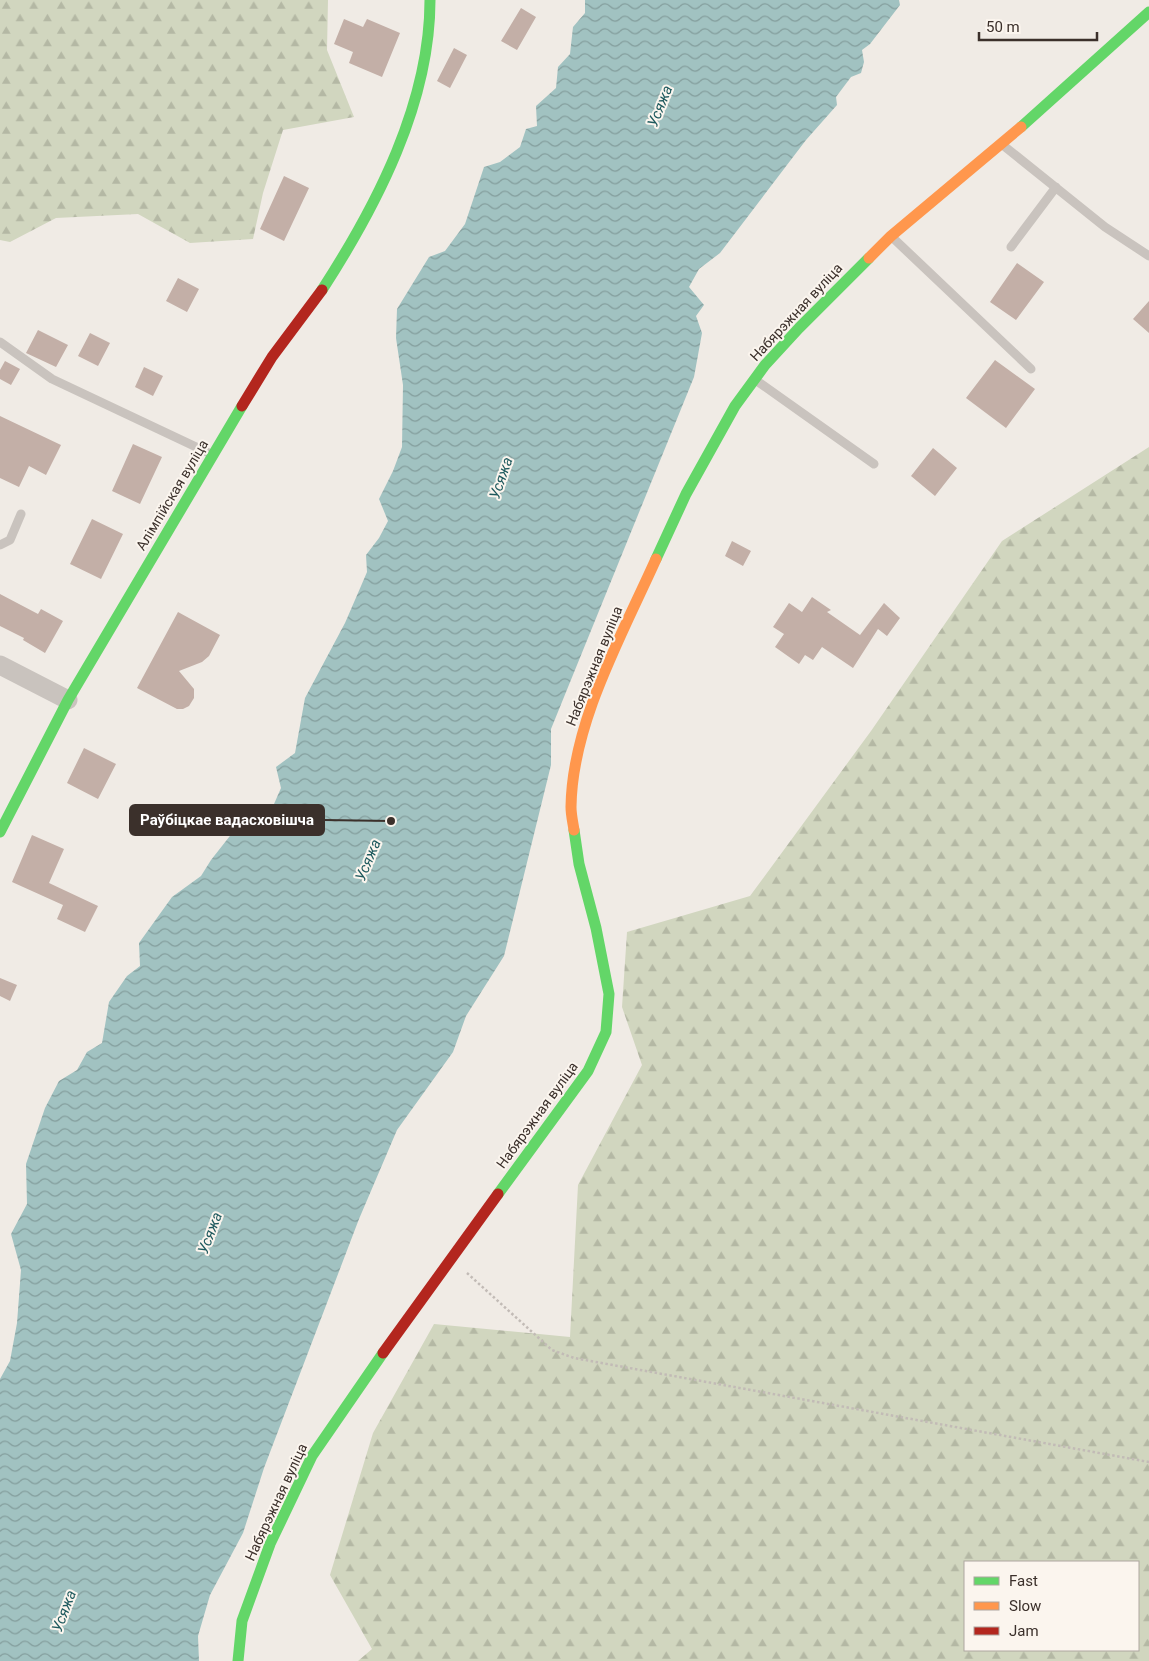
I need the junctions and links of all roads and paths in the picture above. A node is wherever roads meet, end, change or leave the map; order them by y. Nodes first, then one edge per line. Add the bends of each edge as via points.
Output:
1 (430, 0) edge
2 (1144, 16) edge
3 (1149, 28) edge
4 (1002, 144) junction
5 (1056, 187) junction
6 (891, 236) junction
7 (1011, 247) dead end
8 (1149, 256) edge
9 (0, 342) edge
10 (1030, 369) dead end
11 (754, 380) junction
12 (213, 456) junction
13 (874, 464) dead end
14 (21, 514) dead end
15 (0, 545) edge
16 (0, 665) edge
17 (68, 700) junction
18 (0, 832) edge
19 (452, 1258) junction
20 (1149, 1462) edge
21 (238, 1661) edge

1 - 12 street, Алімпійская вуліца via 427,56 414,110 383,182 322,290 280,346
2 - 3 lane
2 - 4 street, Набярэжная вуліца
4 - 5 lane
4 - 6 street, Набярэжная вуліца
5 - 7 lane
5 - 8 lane via 1105,227
6 - 10 lane
6 - 11 street, Набярэжная вуліца via 799,328
9 - 12 lane via 52,379
11 - 13 lane
11 - 19 street, Набярэжная вуліца via 735,406 686,494 599,686 578,748 572,808 579,864 609,994 606,1032 588,1071
12 - 17 street, Алімпійская вуліца
14 - 15 lane via 10,540
16 - 17 street
17 - 18 street, Алімпійская вуліца
19 - 20 path via 552,1350 574,1358
19 - 21 street, Набярэжная вуліца via 312,1456 270,1544 242,1620

